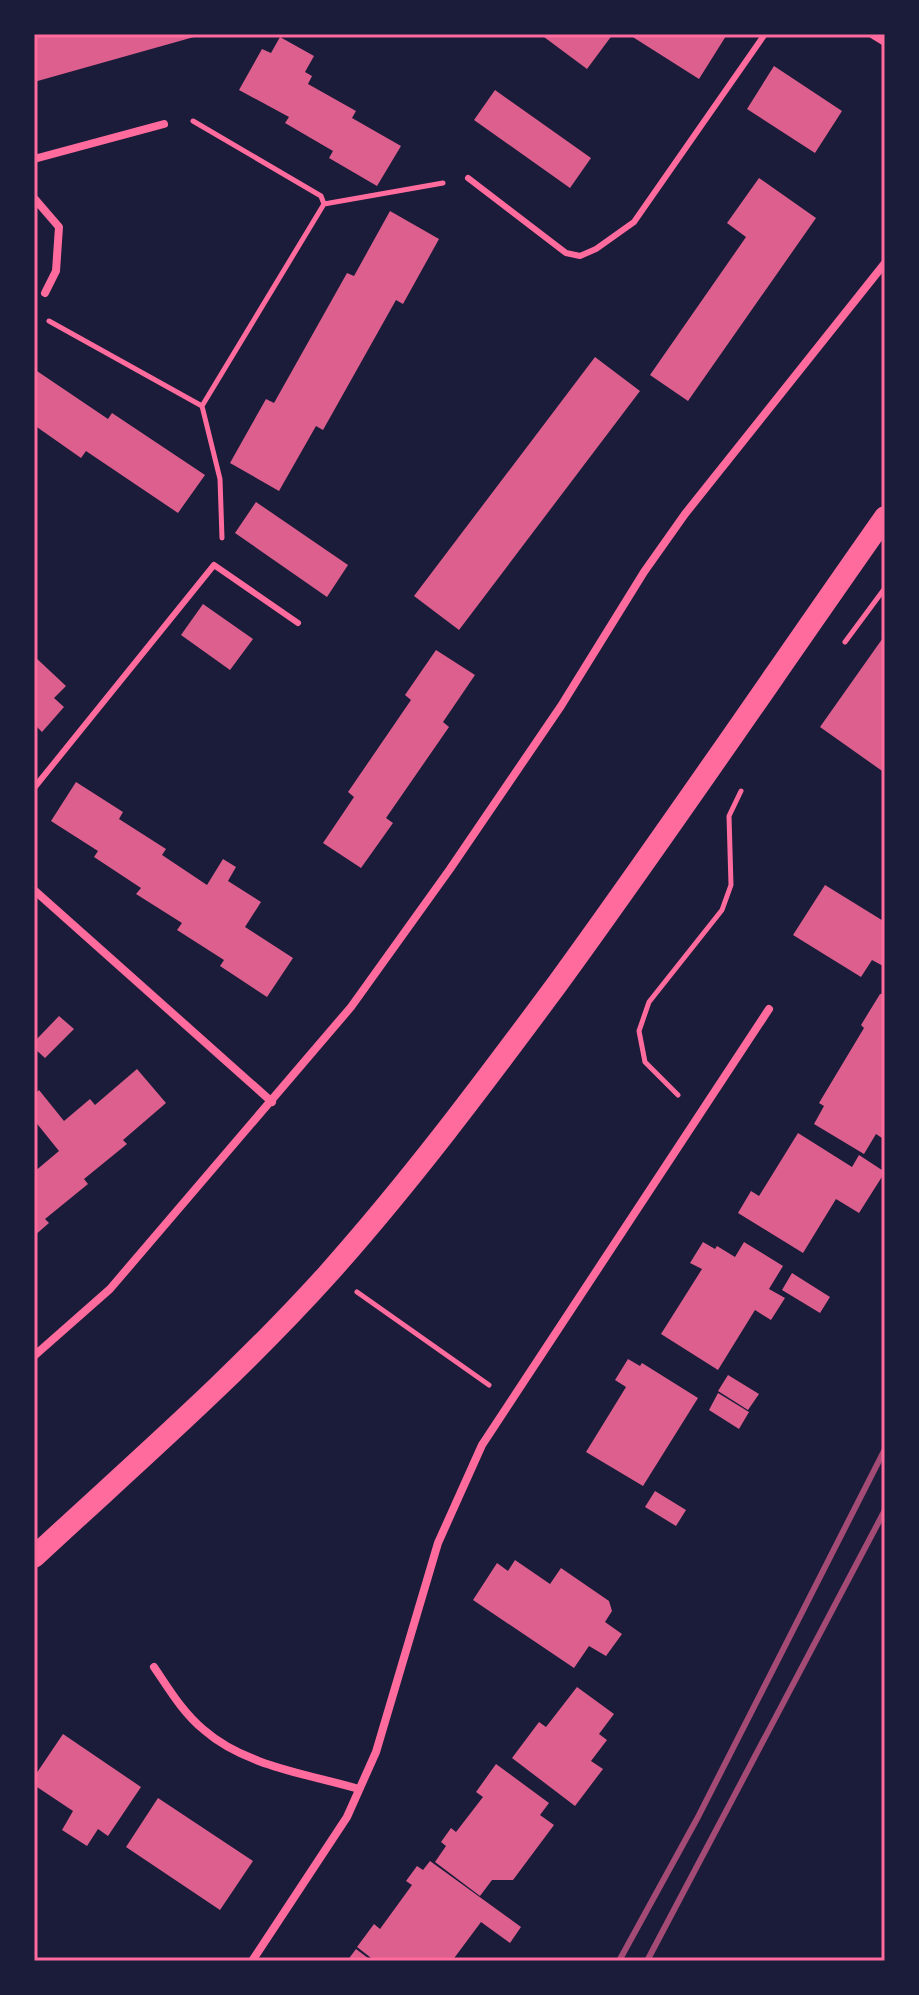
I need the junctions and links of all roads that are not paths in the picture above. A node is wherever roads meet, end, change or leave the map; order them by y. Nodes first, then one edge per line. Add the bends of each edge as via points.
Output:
1 (765, 34) edge
2 (872, 34) edge
3 (885, 42) edge
4 (164, 124) road end
5 (34, 159) edge
6 (468, 178) road end
7 (34, 198) edge
8 (885, 263) edge
9 (45, 293) dead end
10 (885, 517) edge
11 (298, 623) dead end
12 (34, 788) edge
13 (34, 890) edge
14 (769, 1009) dead end
15 (272, 1102) junction
16 (34, 1356) edge
17 (34, 1557) edge
18 (154, 1667) dead end
19 (359, 1789) junction
20 (252, 1961) edge

1 - 6 lane via 634,222 596,249 580,256 566,253
2 - 3 street
4 - 5 street
7 - 9 street via 59,227 56,271
8 - 15 street via 685,514 450,869 351,1007
10 - 17 highway via 489,1077 329,1273 209,1396
11 - 12 lane via 214,565
13 - 15 street
14 - 19 street via 482,1445 438,1543 376,1752
15 - 16 street via 110,1289
18 - 19 street via 203,1730 229,1749
19 - 20 street via 326,1853

